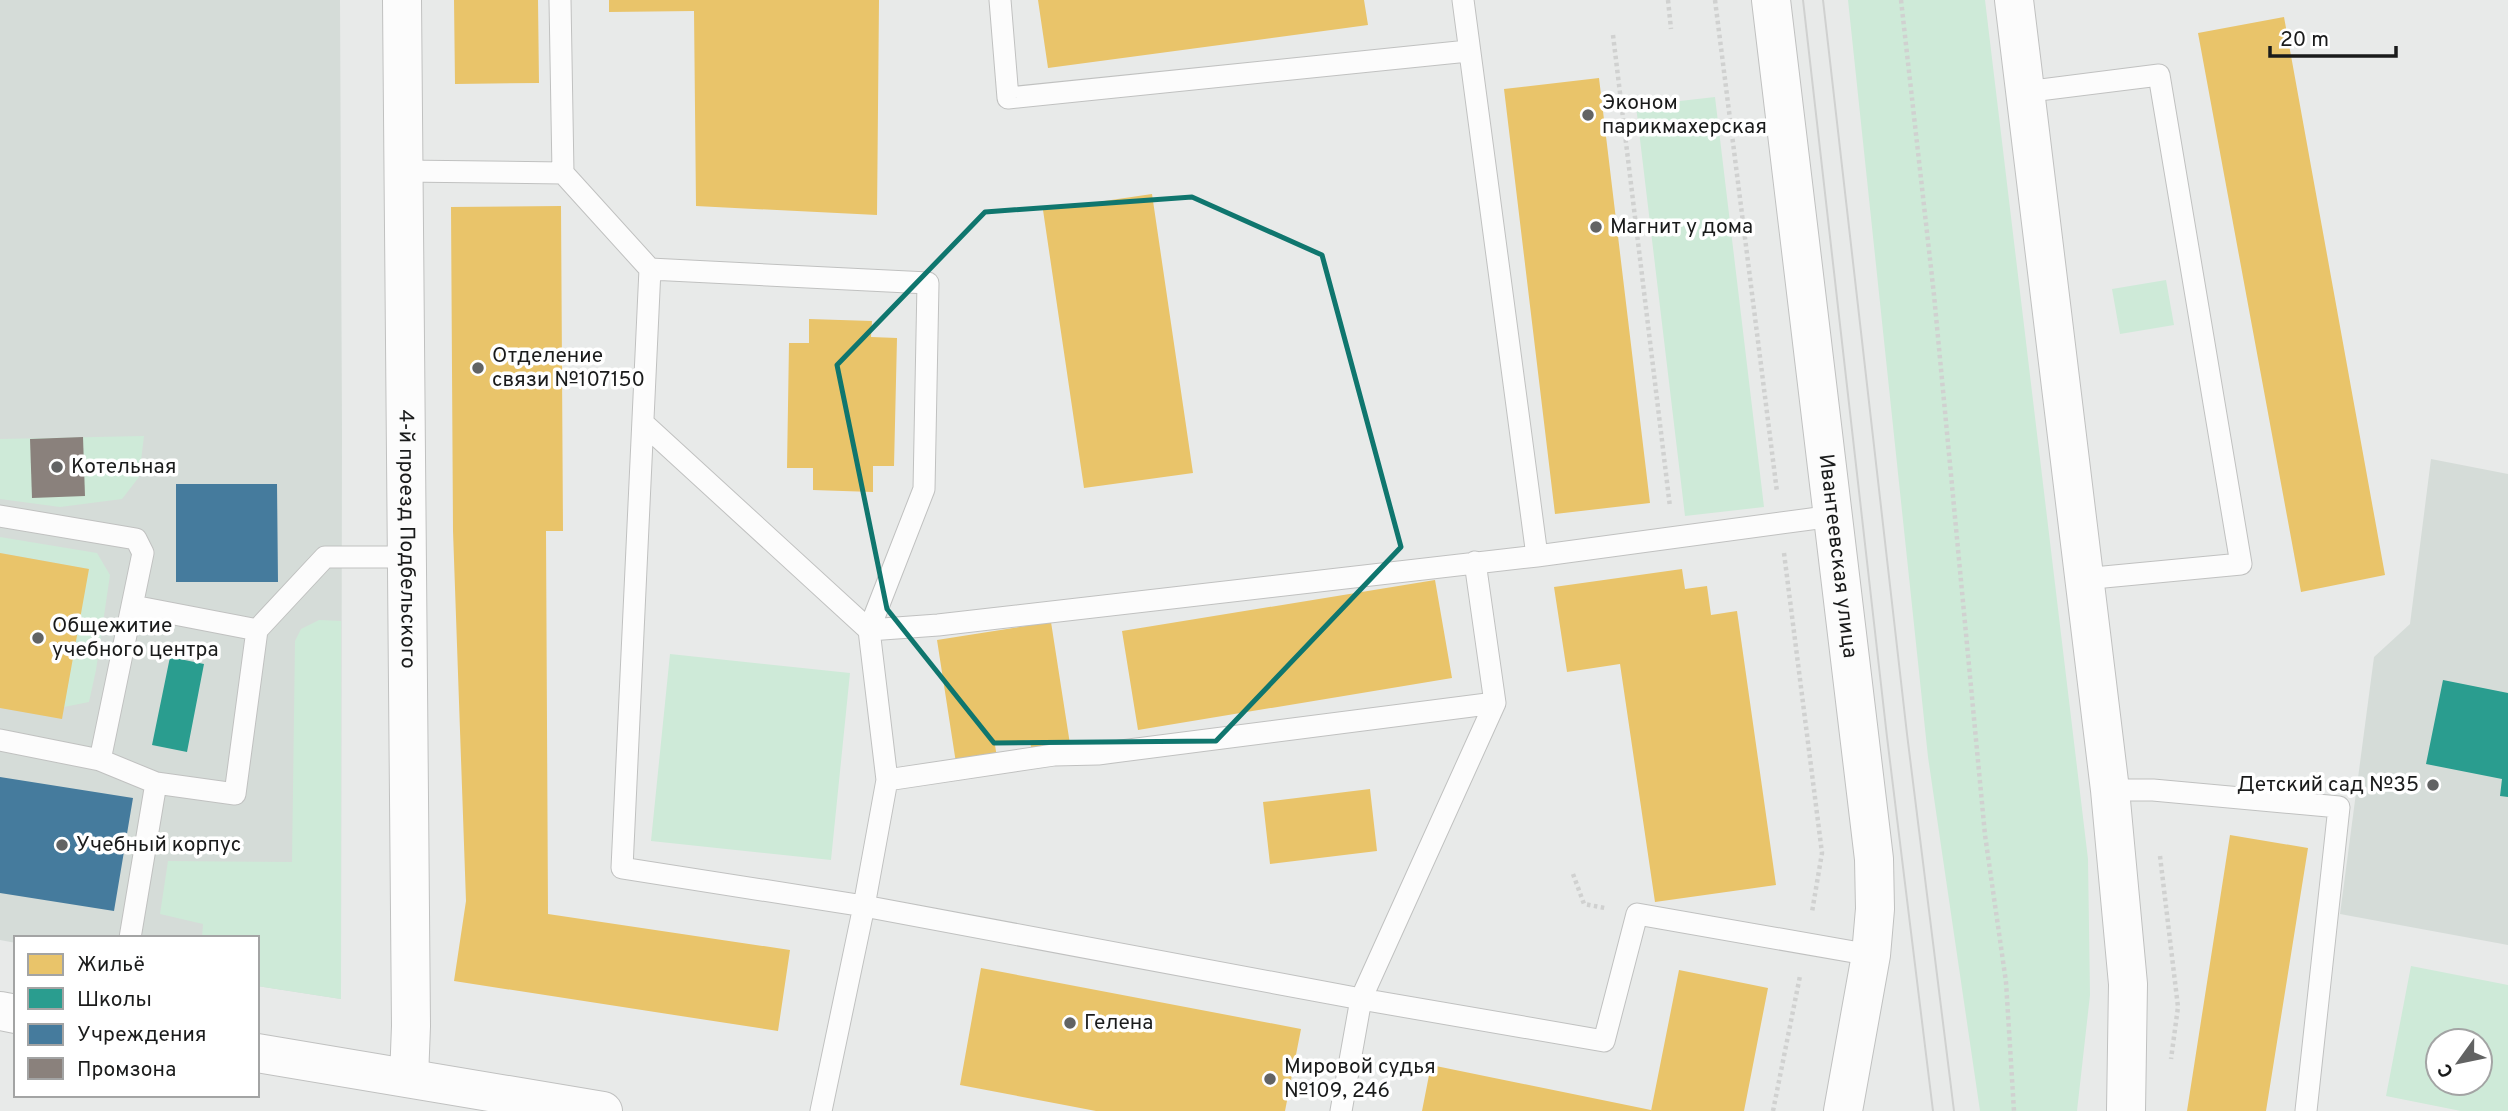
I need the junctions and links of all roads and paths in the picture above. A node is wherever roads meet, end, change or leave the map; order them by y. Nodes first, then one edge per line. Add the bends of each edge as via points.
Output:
1 (402, 0) edge
2 (559, 0) edge
3 (1000, 0) edge
4 (1463, 0) edge
5 (1668, 0) edge
6 (1715, 0) edge
7 (1771, 0) edge
8 (1901, 0) edge
9 (2014, 0) edge
10 (1671, 29) dead end
11 (1613, 35) dead end
12 (1468, 51) junction
13 (2024, 92) junction
14 (403, 172) junction
15 (563, 173) junction
16 (650, 269) junction
17 (643, 423) junction
18 (0, 516) edge
19 (1833, 516) junction
20 (1781, 523) junction
21 (1673, 537) junction
22 (1537, 556) junction
23 (407, 557) junction
24 (1475, 562) junction
25 (2083, 579) junction
26 (133, 606) junction
27 (257, 630) junction
28 (869, 630) junction
29 (1495, 703) junction
30 (0, 740) edge
31 (100, 760) junction
32 (887, 780) junction
33 (156, 783) junction
34 (2110, 790) junction
35 (1573, 874) dead end
36 (1584, 904) dead end
37 (864, 906) junction
38 (130, 936) edge
39 (1807, 945) junction
40 (1871, 955) junction
41 (1361, 999) junction
42 (259, 1053) edge
43 (409, 1078) junction
44 (603, 1111) edge
45 (821, 1111) edge
46 (1341, 1111) edge
47 (1773, 1111) edge
48 (1843, 1111) edge
49 (2014, 1111) edge
50 (2126, 1111) edge
51 (2306, 1111) edge

1 - 14 street, 4-й проезд Подбельского
2 - 15 lane
3 - 12 lane via 1008,98
4 - 12 lane
5 - 10 path
6 - 20 path
7 - 19 street, Ивантеевская улица
8 - 49 path via 1985,835 2006,982
9 - 13 street
11 - 21 path
12 - 22 lane
13 - 25 street
13 - 25 lane via 2159,75 2241,564
14 - 15 lane
14 - 23 street, 4-й проезд Подбельского
15 - 16 lane
16 - 17 lane
16 - 28 lane via 928,283 924,489
17 - 28 lane
17 - 37 lane via 622,868
18 - 26 lane via 136,539 144,553
19 - 20 lane
19 - 40 street, Ивантеевская улица via 1874,859
20 - 21 lane
20 - 39 path via 1822,853
21 - 22 lane
22 - 24 lane
23 - 27 lane via 325,557
23 - 43 street, 4-й проезд Подбельского
24 - 28 lane
24 - 29 lane
25 - 34 street
26 - 27 lane
26 - 31 lane
27 - 33 lane via 234,794
28 - 32 lane
29 - 32 lane via 1098,754 1054,755
29 - 41 lane
30 - 31 lane
31 - 33 lane
32 - 37 lane
33 - 38 lane
34 - 50 street via 2128,984
34 - 51 lane via 2339,807
35 - 36 path
37 - 41 lane
37 - 45 lane
39 - 40 lane
39 - 41 lane via 1637,914 1604,1041
39 - 47 path
40 - 48 street, Ивантеевская улица
41 - 46 lane
42 - 43 street
43 - 44 street

